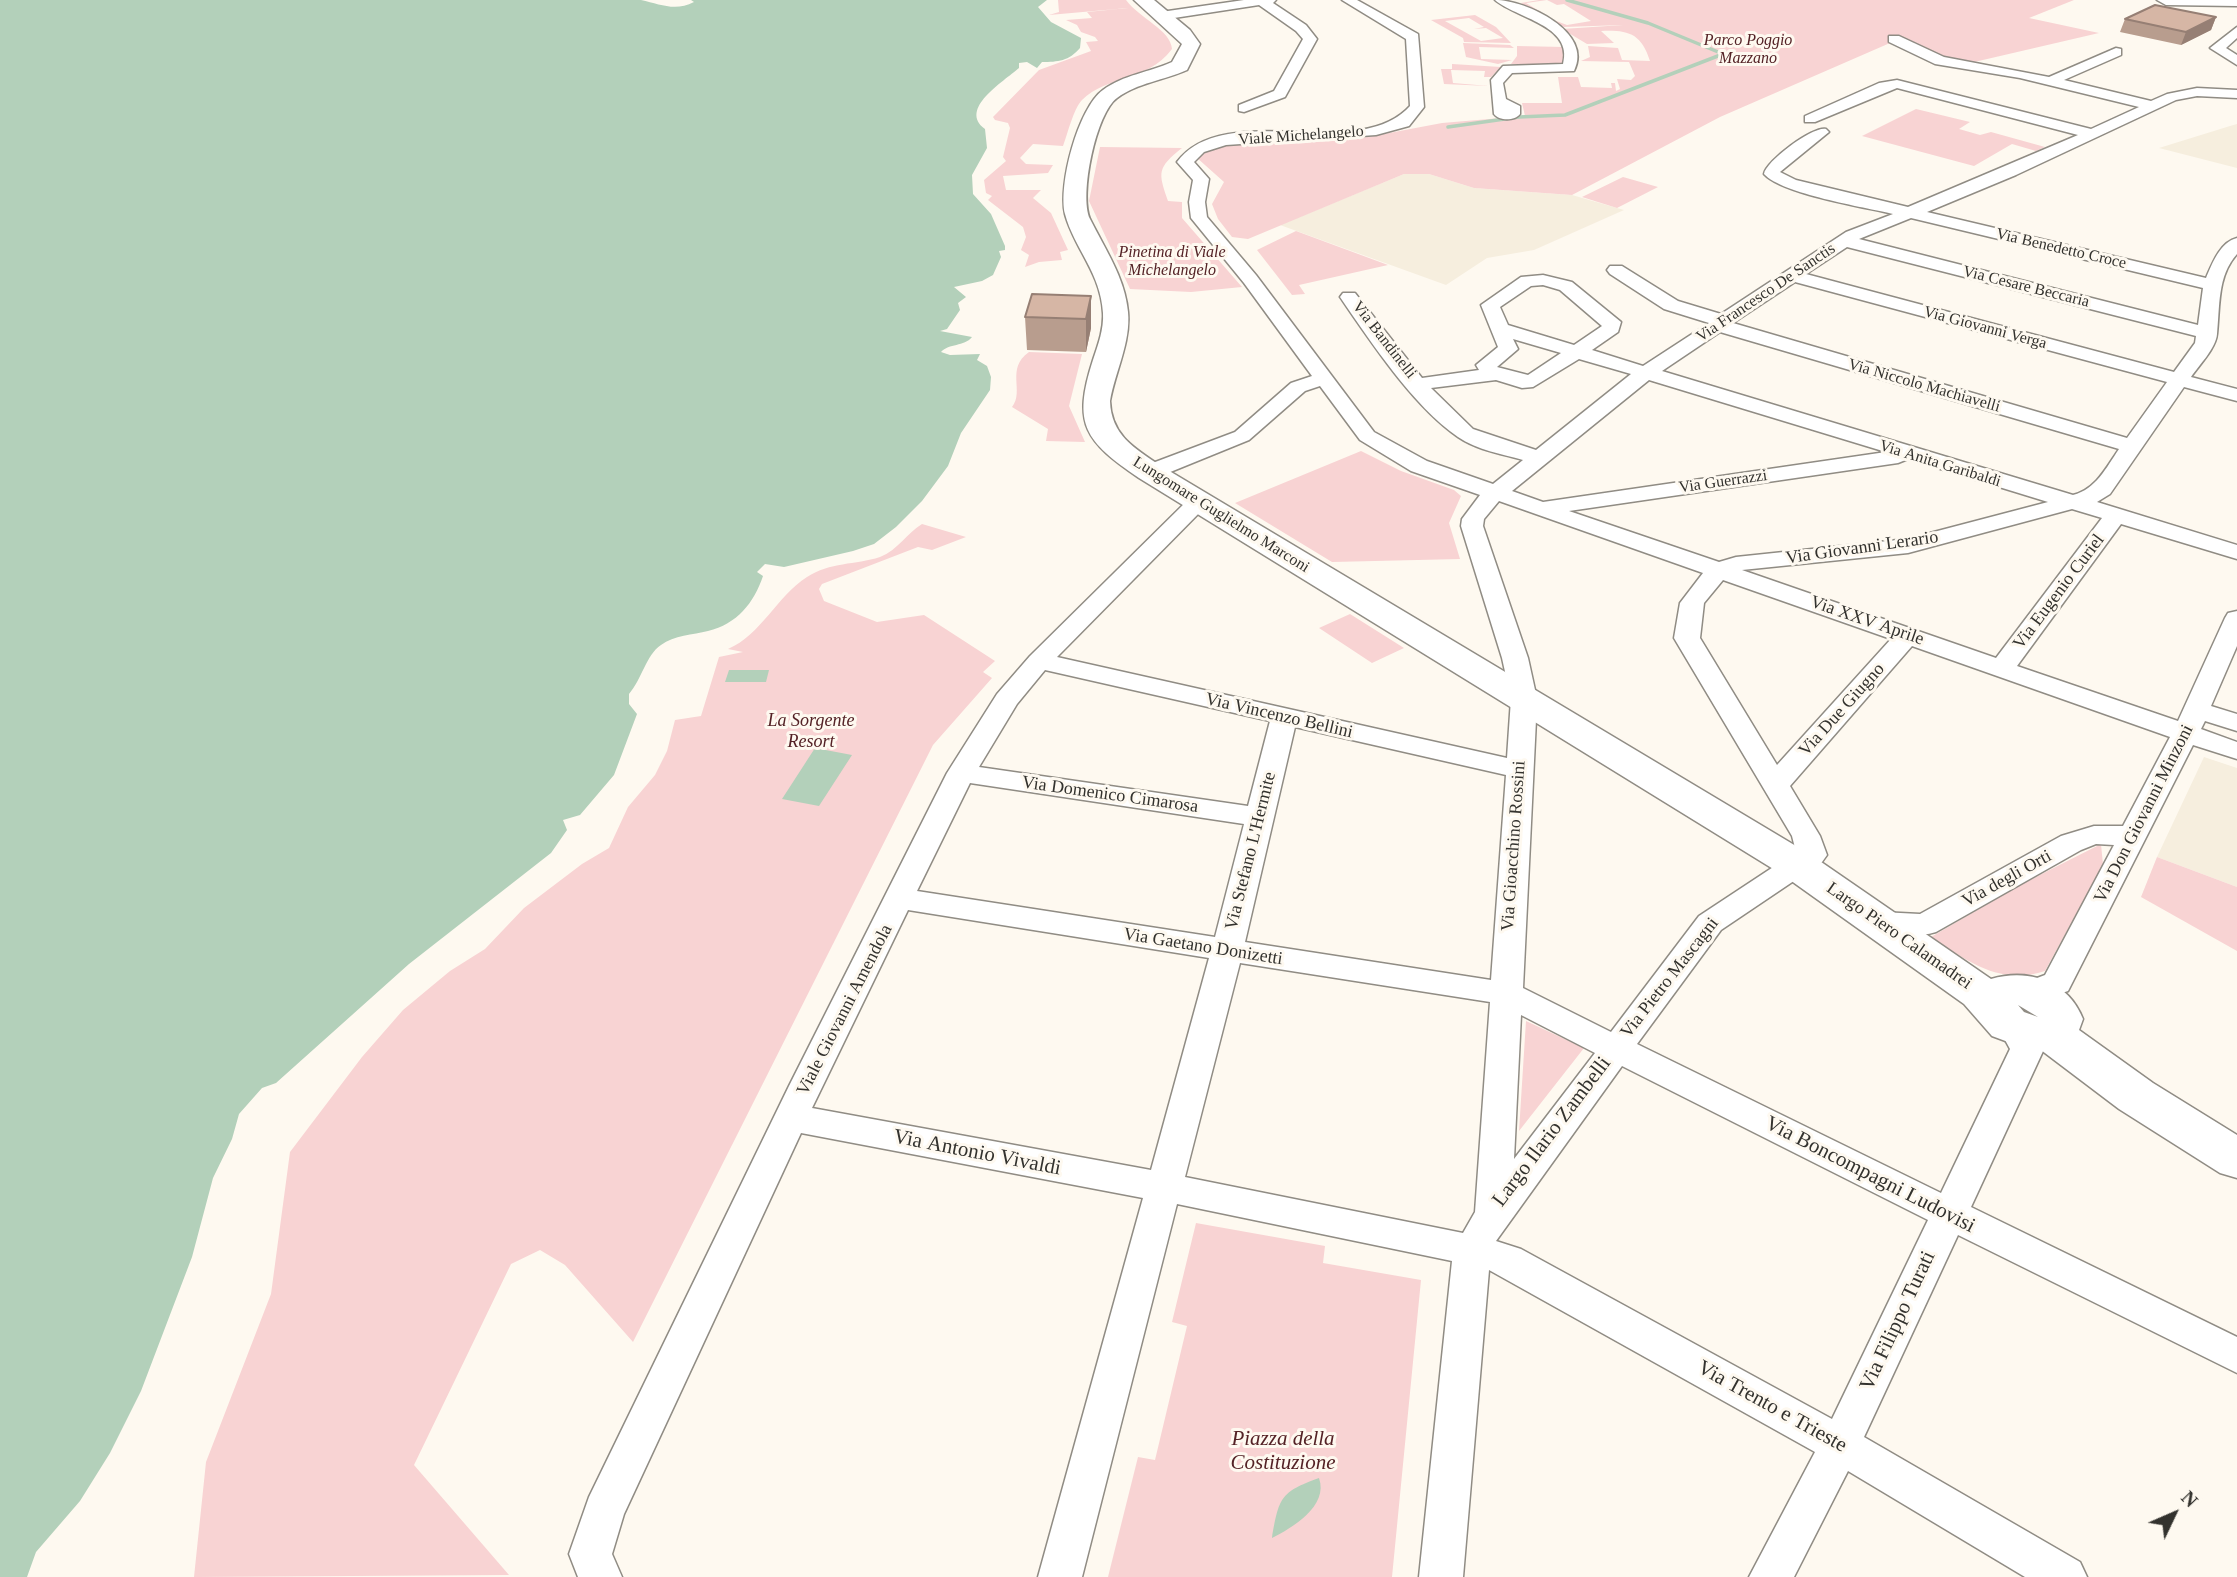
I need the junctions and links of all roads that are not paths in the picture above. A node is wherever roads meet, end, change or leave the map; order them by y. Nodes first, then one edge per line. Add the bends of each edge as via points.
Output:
1 (1264, 0) edge
2 (1348, 0) edge
3 (1501, 0) edge
4 (2166, 0) edge
5 (2235, 6) edge
6 (1152, 8) edge
7 (2237, 31) edge
8 (1894, 39) dead end
9 (2116, 52) dead end
10 (1940, 61) junction
11 (2237, 61) edge
12 (2046, 80) junction
13 (2237, 94) edge
14 (1501, 102) dead end
15 (2154, 106) junction
16 (1244, 108) dead end
17 (2093, 134) junction
18 (1909, 213) junction
19 (1844, 241) junction
20 (2237, 243) edge
21 (1616, 270) dead end
22 (1792, 276) junction
23 (2212, 285) junction
24 (1349, 297) dead end
25 (1721, 323) junction
26 (1502, 328) junction
27 (2208, 333) junction
28 (1579, 352) junction
29 (1497, 374) junction
30 (1644, 374) junction
31 (1324, 378) junction
32 (2177, 380) junction
33 (1418, 384) junction
34 (2237, 396) edge
35 (2131, 446) junction
36 (1903, 452) junction
37 (1538, 458) junction
38 (1150, 472) junction
39 (1497, 492) junction
40 (1199, 502) junction
41 (2071, 503) junction
42 (1542, 508) junction
43 (2116, 515) junction
44 (2237, 552) edge
45 (1718, 569) junction
46 (2237, 618) edge
47 (1908, 635) junction
48 (1039, 661) junction
49 (2002, 668) junction
50 (1503, 669) junction
51 (1524, 699) junction
52 (1284, 718) junction
53 (2191, 721) junction
54 (2237, 723) edge
55 (2237, 751) edge
56 (1520, 770) junction
57 (961, 773) junction
58 (1775, 785) junction
59 (1259, 817) junction
60 (2134, 836) junction
61 (1797, 865) junction
62 (901, 899) junction
63 (1881, 923) junction
64 (1227, 951) junction
65 (1504, 993) junction
66 (2022, 1010) junction
67 (1615, 1047) junction
68 (792, 1118) junction
69 (2237, 1159) edge
70 (1163, 1187) junction
71 (1493, 1214) junction
72 (1948, 1214) junction
73 (1472, 1250) junction
74 (2237, 1356) edge
75 (1840, 1445) junction
76 (600, 1577) edge
77 (1060, 1577) edge
78 (1441, 1577) edge
79 (1771, 1577) edge
80 (2065, 1577) edge

1 - 6 street
1 - 16 street via 1310,39 1280,94
2 - 31 street, Viale Michelangelo via 1413,37 1417,107 1411,117 1358,133 1219,142 1185,159 1201,179 1199,218
3 - 14 street via 1560,33 1572,46 1573,61 1570,74 1504,73 1496,83
4 - 5 street
6 - 38 street, Lungomare Guglielmo Marconi via 1190,39 1187,58 1172,70 1119,89 1100,102 1091,122 1074,204 1116,312 1116,330 1094,396 1098,424 1107,439
7 - 11 street via 2217,48
8 - 10 street
9 - 12 street
10 - 12 street
10 - 12 street via 1917,81 1980,100
12 - 15 street
13 - 15 street, Via Francesco De Sanctis via 2190,93
15 - 17 street, Via Francesco De Sanctis
17 - 18 street, Via Francesco De Sanctis
17 - 18 street, Via Benedetto Croce via 1904,85 1884,86 1815,126 1773,167 1772,174 1790,184
18 - 19 street, Via Francesco De Sanctis
18 - 23 street, Via Benedetto Croce
19 - 22 street, Via Francesco De Sanctis
19 - 27 street, Via Cesare Beccaria
20 - 23 street, Via Giovanni Lerario via 2222,260
21 - 25 street, Via Niccolo Machiavelli via 1671,305
22 - 25 street, Via Francesco De Sanctis
22 - 32 street, Via Giovanni Verga
23 - 27 street, Via Giovanni Lerario
24 - 33 street, Via Bandinelli
25 - 30 street, Via Francesco De Sanctis
25 - 35 street, Via Niccolo Machiavelli
26 - 28 street, Via Anita Garibaldi
26 - 28 street, Via Bandinelli via 1490,305 1527,281 1556,282 1612,322 1611,328
26 - 29 street via 1508,349 1486,365
27 - 32 street, Via Giovanni Lerario via 2199,354
28 - 29 street, Via Bandinelli via 1533,381
28 - 30 street, Via Anita Garibaldi
29 - 33 street, Via Bandinelli
30 - 36 street, Via Anita Garibaldi
30 - 37 street, Via Francesco De Sanctis
31 - 38 street via 1298,387 1242,436
31 - 39 street, Viale Michelangelo via 1367,436 1380,446 1419,466
32 - 34 street, Via Giovanni Verga
32 - 35 street, Via Giovanni Lerario
33 - 37 street, Via Bandinelli via 1464,432
35 - 41 street, Via Giovanni Lerario via 2102,489
36 - 41 street, Via Anita Garibaldi
36 - 42 street, Via Guerrazzi via 1898,457
37 - 39 street, Via Francesco De Sanctis
38 - 40 street, Lungomare Guglielmo Marconi
39 - 42 street, Via XXV Aprile
39 - 50 street, Via Francesco De Sanctis via 1476,513 1472,526
40 - 48 street, Viale Giovanni Amendola
40 - 50 street, Lungomare Guglielmo Marconi
41 - 43 street, Via Anita Garibaldi
41 - 45 street, Via Giovanni Lerario via 1908,546
42 - 45 street, Via XXV Aprile
43 - 44 street, Via Anita Garibaldi
43 - 49 street, Via Eugenio Curiel
45 - 47 street, Via XXV Aprile
45 - 58 street via 1687,610 1687,638
46 - 53 street, Via Don Giovanni Minzoni
47 - 49 street, Via XXV Aprile
47 - 58 street, Via Due Giugno
48 - 52 street, Via Vincenzo Bellini
48 - 57 street, Viale Giovanni Amendola via 1006,700
49 - 53 street, Via XXV Aprile
50 - 51 street, Lungomare Guglielmo Marconi
51 - 56 street, Via Gioacchino Rossini
51 - 61 street, Lungomare Guglielmo Marconi
52 - 56 street, Via Vincenzo Bellini
52 - 59 street, Via Stefano L'Hermite
53 - 54 street
53 - 55 street, Via XXV Aprile
53 - 60 street, Via Don Giovanni Minzoni
56 - 65 street, Via Gioacchino Rossini
57 - 59 street, Via Domenico Cimarosa
57 - 62 street, Viale Giovanni Amendola
58 - 61 street via 1806,836 1812,855
59 - 64 street, Via Stefano L'Hermite
60 - 63 street, Via degli Orti via 2094,835 2071,843 1925,925
60 - 66 street, Via Don Giovanni Minzoni via 2057,983
61 - 63 street, Largo Piero Calamadrei
61 - 67 street, Via Pietro Mascagni via 1710,923
62 - 64 street, Via Gaetano Donizetti
62 - 68 street, Viale Giovanni Amendola
63 - 66 street, Largo Piero Calamadrei via 1980,993
64 - 65 street, Via Gaetano Donizetti
64 - 70 street, Via Stefano L'Hermite
65 - 67 street, Via Boncompagni Ludovisi
65 - 71 street, Largo Ilario Zambelli
66 - 69 street, Largo Piero Calamadrei via 2136,1096
66 - 72 street, Via Filippo Turati via 2028,1049
67 - 71 street, Largo Ilario Zambelli
67 - 72 street, Via Boncompagni Ludovisi
68 - 70 street, Via Antonio Vivaldi
68 - 76 street, Viale Giovanni Amendola via 601,1518 590,1554
70 - 73 street
70 - 77 street
71 - 73 street
72 - 74 street, Via Boncompagni Ludovisi
72 - 75 street, Via Filippo Turati
73 - 75 street, Via Trento e Trieste via 1507,1260
73 - 78 street
75 - 79 street, Via Filippo Turati
75 - 80 street, Via Trento e Trieste

